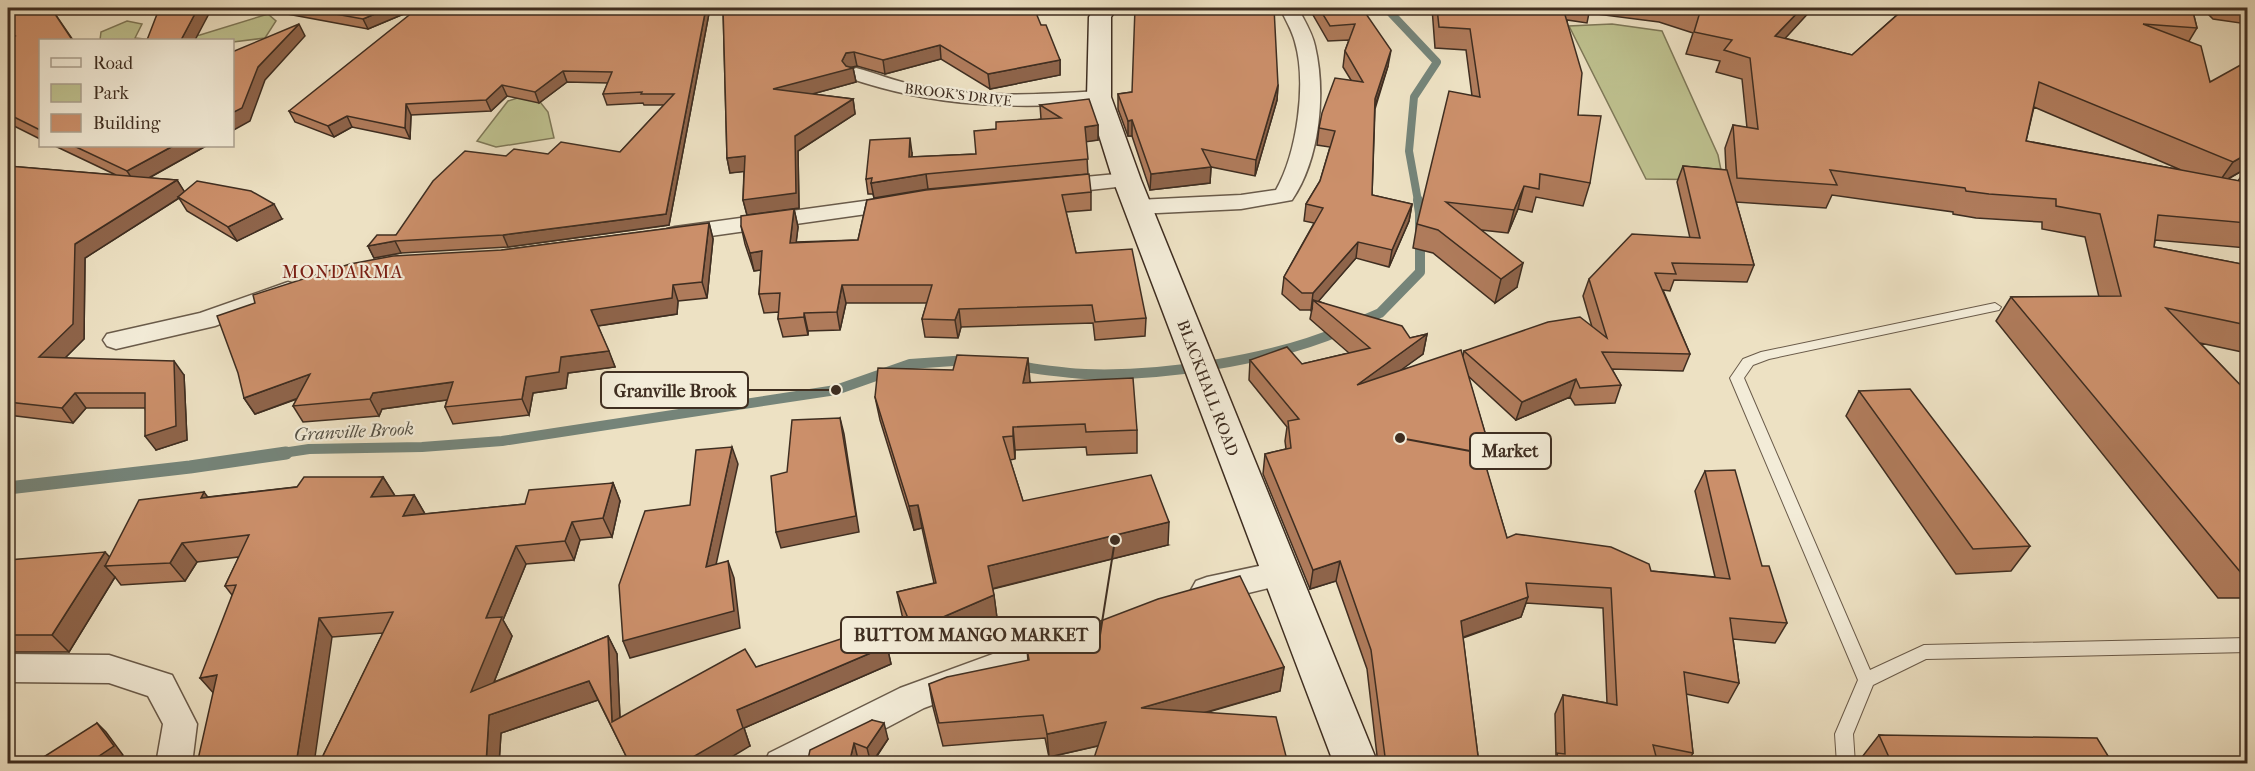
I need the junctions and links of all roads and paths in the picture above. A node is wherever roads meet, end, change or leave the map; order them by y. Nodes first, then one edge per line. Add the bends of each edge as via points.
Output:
1 (1106, 8) edge
2 (1289, 8) edge
3 (856, 74) dead end
4 (1099, 97) junction
5 (1126, 180) junction
6 (1027, 189) edge
7 (928, 198) edge
8 (1137, 207) junction
9 (649, 238) edge
10 (304, 284) edge
11 (1995, 307) dead end
12 (116, 340) dead end
13 (1282, 573) junction
14 (1178, 600) edge
15 (1092, 631) edge
16 (2247, 645) edge
17 (8, 668) edge
18 (1866, 680) junction
19 (174, 764) edge
20 (782, 764) edge
21 (1356, 764) edge
22 (1846, 764) edge

1 - 4 main road, BLACKHALL ROAD via 1100,17
2 - 8 street via 1305,44 1308,68 1306,127 1293,182 1284,195 1240,202
3 - 4 street, BROOK'S DRIVE via 911,91 994,102
4 - 5 main road, BLACKHALL ROAD
5 - 6 street
5 - 8 main road, BLACKHALL ROAD
7 - 9 street
8 - 13 main road, BLACKHALL ROAD
10 - 12 street via 206,320
11 - 18 lane via 1766,355 1748,362 1737,378
13 - 14 street
13 - 21 main road, BLACKHALL ROAD
15 - 20 street via 912,698
16 - 18 lane via 1924,652
17 - 19 street via 109,669 160,685 180,724
18 - 22 lane via 1844,734

